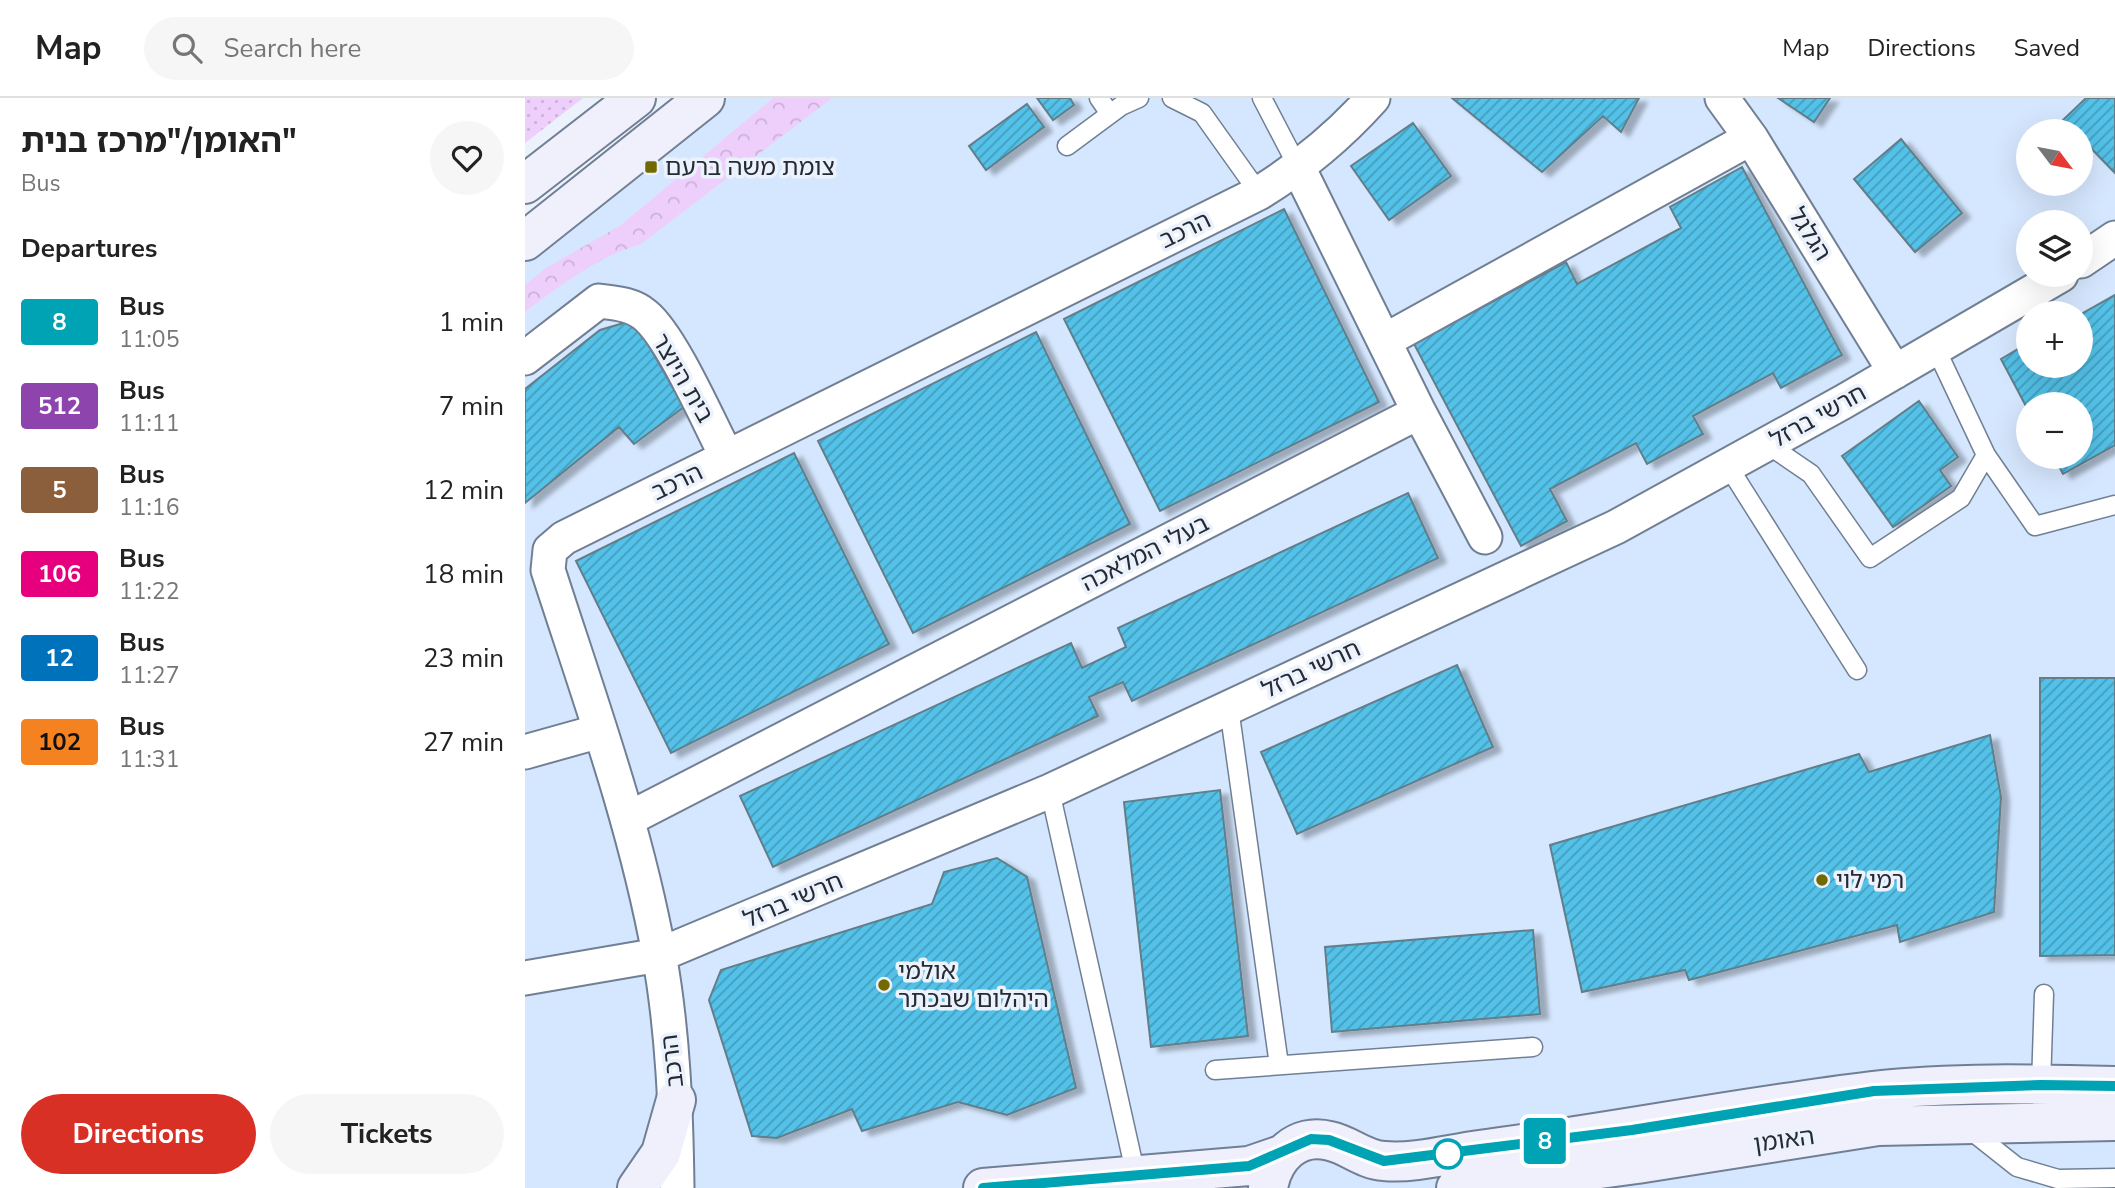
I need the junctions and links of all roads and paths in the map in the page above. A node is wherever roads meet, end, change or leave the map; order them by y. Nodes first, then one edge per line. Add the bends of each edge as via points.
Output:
1 (636, 98) edge
2 (705, 98) edge
3 (1099, 98) edge
4 (1139, 98) edge
5 (1172, 98) edge
6 (1262, 98) edge
7 (1373, 98) edge
8 (1722, 98) edge
9 (1110, 114) junction
10 (1751, 138) junction
11 (1067, 146) dead end
12 (1299, 169) junction
13 (525, 184) edge
14 (1259, 193) junction
15 (2115, 238) edge
16 (525, 241) edge
17 (2093, 253) edge
18 (2041, 287) edge
19 (1386, 340) junction
20 (1936, 349) junction
21 (525, 358) edge
22 (1895, 372) junction
23 (1419, 412) junction
24 (1767, 444) junction
25 (1986, 455) junction
26 (727, 457) junction
27 (1728, 466) junction
28 (2115, 505) edge
29 (1485, 537) dead end
30 (1857, 670) dead end
31 (1229, 708) junction
32 (600, 731) junction
33 (525, 752) edge
34 (1050, 791) junction
35 (628, 819) junction
36 (659, 955) junction
37 (525, 978) edge
38 (2044, 994) dead end
39 (1533, 1047) dead end
40 (1279, 1065) junction
41 (1215, 1070) dead end
42 (2041, 1085) junction
43 (2115, 1086) edge
44 (676, 1100) junction
45 (2115, 1121) edge
46 (1961, 1122) junction
47 (1342, 1145) junction
48 (1274, 1171) edge
49 (1136, 1176) junction
50 (2115, 1178) edge
51 (1517, 1184) edge
52 (637, 1188) edge
53 (677, 1188) edge
54 (983, 1188) edge
55 (1367, 1188) edge
56 (1455, 1188) edge

1 - 13 street
2 - 16 street
3 - 9 lane
4 - 9 lane
5 - 14 lane via 1202,113
6 - 12 lane
7 - 12 street, הרכב
8 - 10 street, הגלגל
9 - 11 lane
10 - 19 street
10 - 22 street, הגלגל
12 - 14 street, הרכב
12 - 19 street
14 - 26 street, הרכב
15 - 17 street
18 - 20 street, חרשי ברזל
19 - 23 street
20 - 22 street, חרשי ברזל
20 - 25 lane
21 - 26 street, בית היוצר via 599,301 623,304 645,315 666,340
22 - 24 street, חרשי ברזל
23 - 29 street
23 - 35 street, בעלי המלאכה
24 - 25 lane via 1811,474 1870,558 1961,498
24 - 27 street, חרשי ברזל
25 - 28 lane via 2035,526
26 - 32 street, הרכב via 564,538 550,550 548,570
27 - 30 lane
27 - 31 street, חרשי ברזל via 1616,527
31 - 34 street, חרשי ברזל
31 - 40 lane
32 - 33 street
32 - 35 street, הרכב
34 - 36 street, חרשי ברזל
34 - 49 lane
35 - 36 street, הרכב
36 - 37 street, חרשי ברזל
36 - 44 street, הרכב
38 - 42 lane
39 - 40 lane
40 - 41 lane
42 - 43 street, האומן
42 - 47 street, האומן via 1874,1091 1404,1160 1384,1161
44 - 52 street via 661,1153
44 - 53 street, הרכב
45 - 46 street, האומן
46 - 50 lane via 2017,1167 2058,1179
46 - 51 street, האומן via 1878,1126
47 - 48 street, האומן via 1311,1139 1294,1144
47 - 55 street via 1364,1171
48 - 49 street, האומן via 1249,1166
49 - 54 street, האומן
51 - 56 street, האומן

